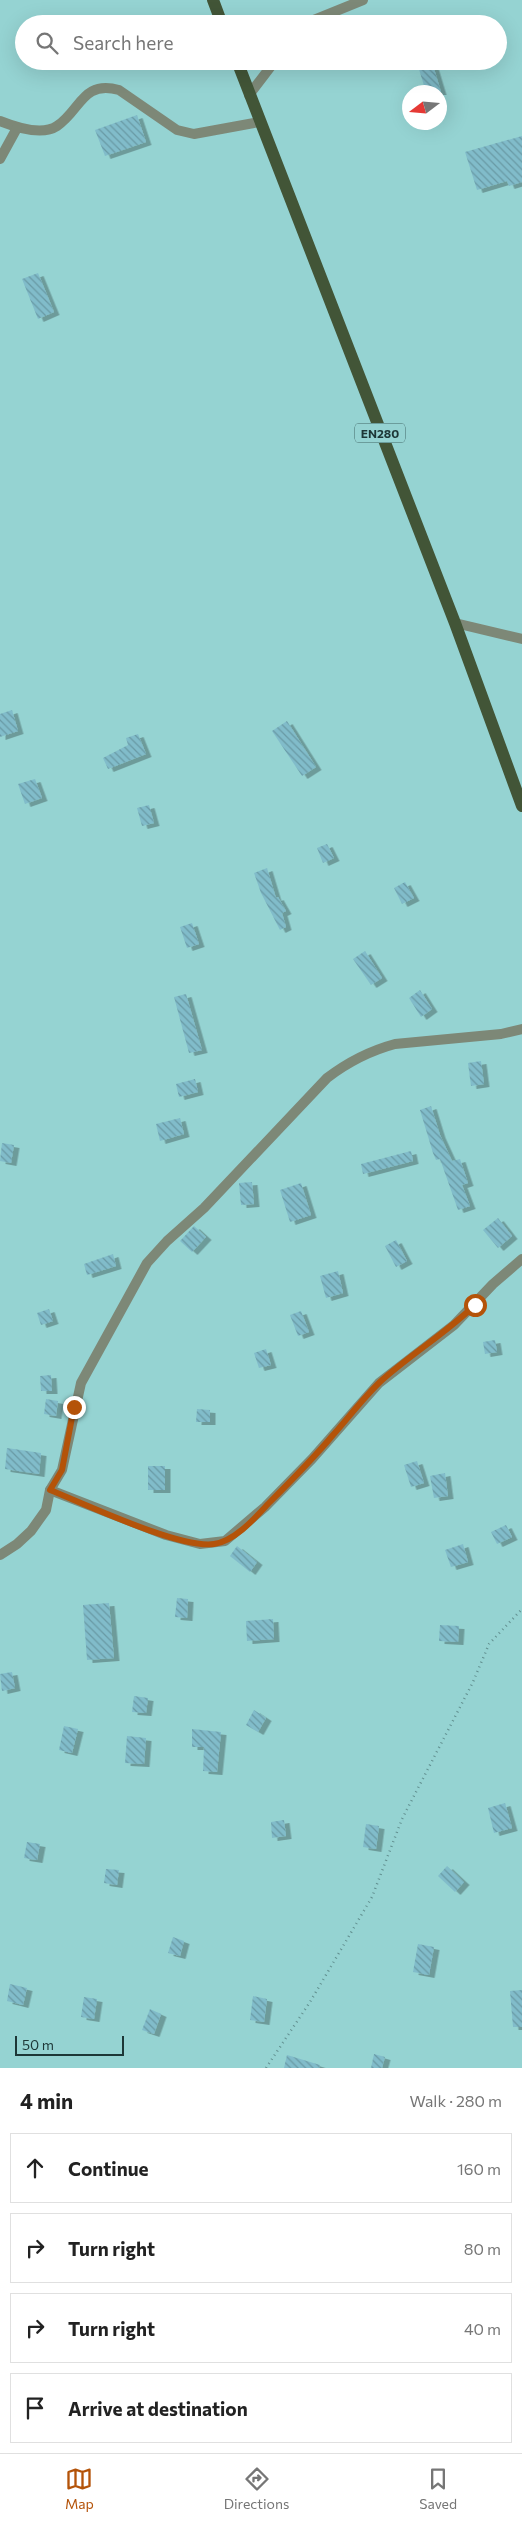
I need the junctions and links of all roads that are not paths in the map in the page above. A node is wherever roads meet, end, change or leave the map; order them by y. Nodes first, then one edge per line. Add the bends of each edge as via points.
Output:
1 (213, 0) edge
2 (364, 0) edge
3 (219, 15) edge
4 (326, 15) edge
5 (240, 70) edge
6 (268, 70) edge
7 (249, 95) junction
8 (0, 121) edge
9 (259, 122) junction
10 (17, 128) junction
11 (0, 159) edge
12 (455, 623) junction
13 (522, 639) edge
14 (522, 806) edge
15 (522, 1029) edge
16 (522, 1259) edge
17 (50, 1490) junction
18 (0, 1555) edge

1 - 3 main road
2 - 4 street
5 - 7 main road, EN280
6 - 7 street
7 - 9 main road, EN280
8 - 10 street
9 - 10 street via 194,134 177,130 118,90 108,87 88,92 56,127 47,130
9 - 12 main road, EN280
10 - 11 street
12 - 13 street
12 - 14 main road, EN280
15 - 17 street via 501,1034 395,1044 346,1063 327,1078 147,1263 81,1382 62,1470
16 - 17 street via 454,1325 379,1383 312,1459 265,1507 225,1541 200,1544 166,1535
17 - 18 street via 46,1510 31,1531

